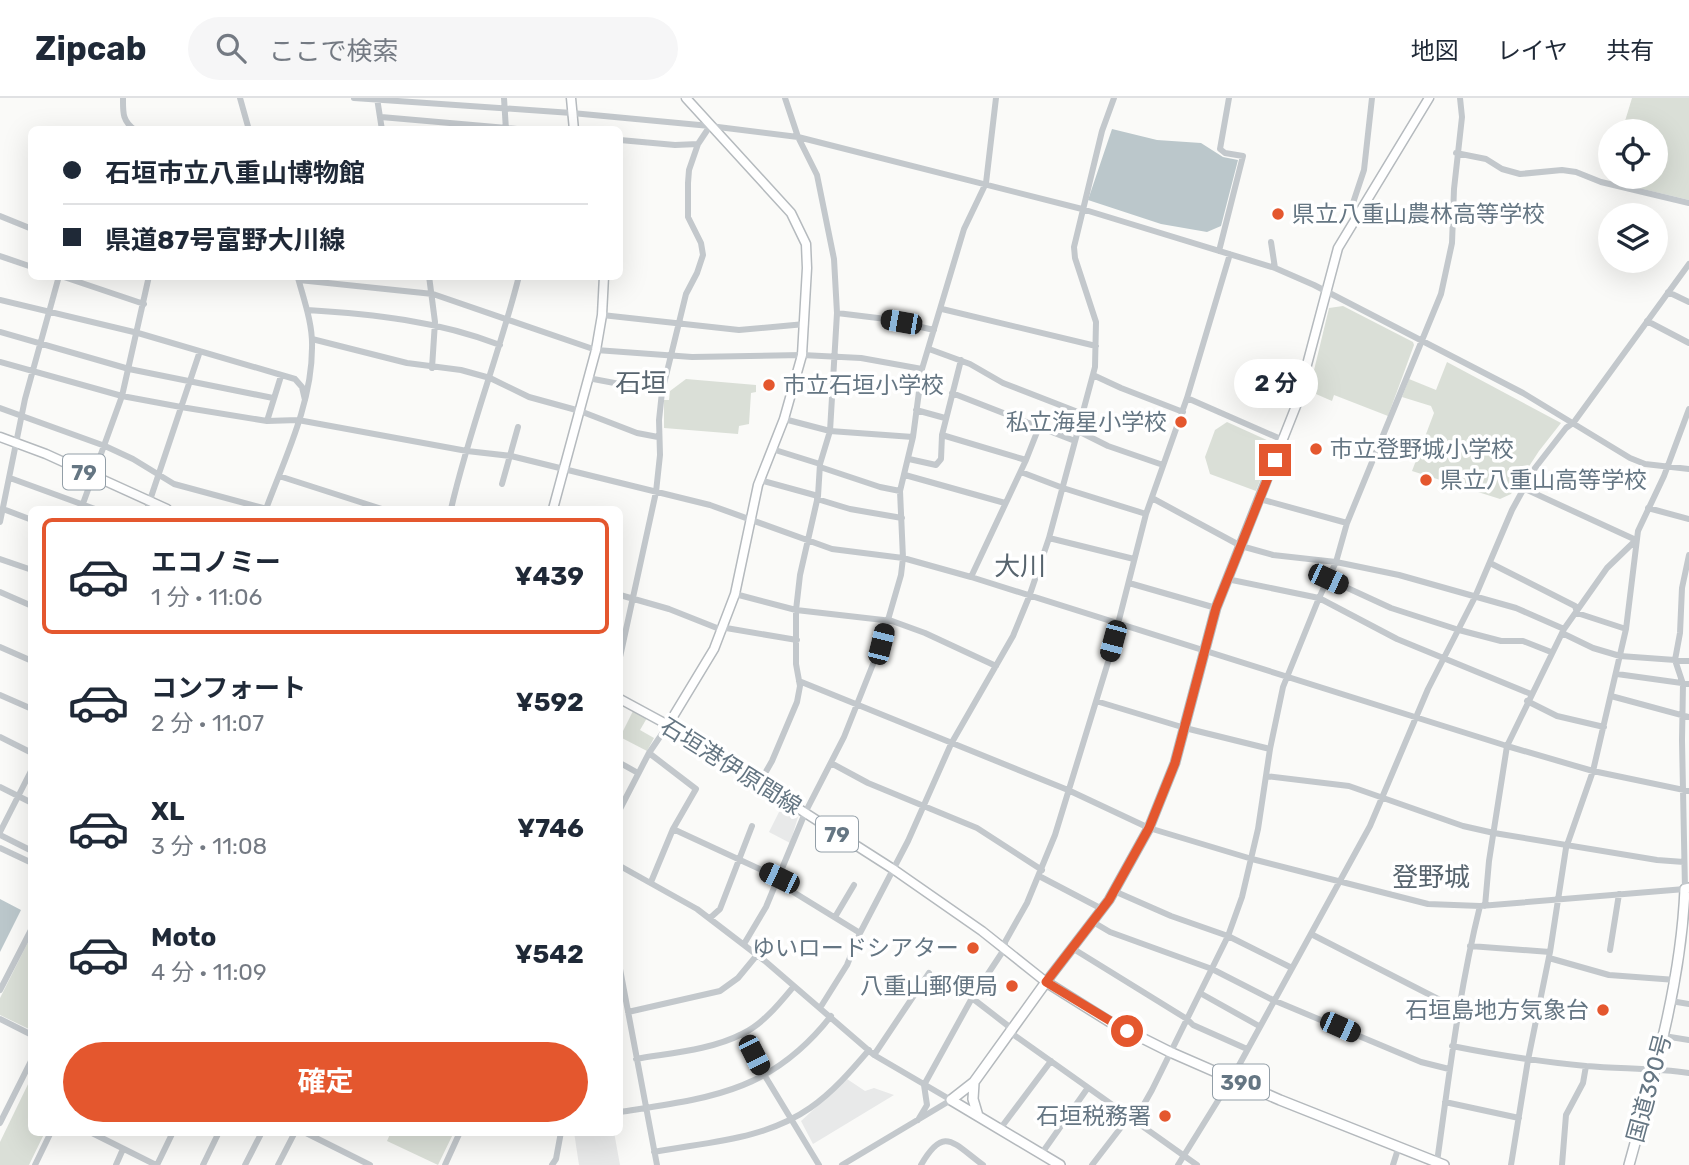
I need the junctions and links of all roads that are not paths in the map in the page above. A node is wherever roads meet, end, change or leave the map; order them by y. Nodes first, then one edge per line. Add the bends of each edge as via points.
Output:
1 (123, 98) edge
2 (240, 98) edge
3 (354, 98) edge
4 (504, 98) edge
5 (571, 98) edge
6 (686, 98) edge
7 (785, 98) edge
8 (996, 98) edge
9 (1114, 98) edge
10 (1229, 98) edge
11 (1373, 98) edge
12 (1429, 98) edge
13 (1460, 98) edge
14 (377, 99) edge
15 (506, 108) junction
16 (572, 113) junction
17 (381, 117) junction
18 (130, 126) edge
19 (247, 126) edge
20 (382, 126) edge
21 (483, 126) edge
22 (506, 126) edge
23 (574, 126) edge
24 (710, 126) junction
25 (798, 137) junction
26 (623, 140) edge
27 (698, 144) junction
28 (1456, 153) junction
29 (986, 183) junction
30 (1689, 204) edge
31 (1082, 209) junction
32 (0, 216) edge
33 (1358, 216) junction
34 (28, 227) edge
35 (1271, 242) dead end
36 (1219, 251) junction
37 (1230, 254) junction
38 (0, 256) edge
39 (1689, 264) edge
40 (28, 266) edge
41 (1275, 268) junction
42 (59, 280) edge
43 (72, 280) edge
44 (148, 280) edge
45 (299, 280) edge
46 (315, 280) edge
47 (430, 280) edge
48 (518, 280) edge
49 (604, 280) edge
50 (1325, 290) junction
51 (1668, 292) junction
52 (433, 294) junction
53 (0, 300) edge
54 (1689, 302) edge
55 (144, 304) junction
56 (942, 309) junction
57 (307, 310) junction
58 (48, 312) junction
59 (837, 313) junction
60 (602, 315) junction
61 (508, 320) junction
62 (1647, 321) junction
63 (678, 323) junction
64 (805, 324) junction
65 (435, 325) junction
66 (934, 330) junction
67 (0, 332) edge
68 (138, 333) junction
69 (312, 339) junction
70 (1420, 340) junction
71 (40, 342) junction
72 (1689, 343) edge
73 (500, 345) junction
74 (1096, 346) junction
75 (929, 349) junction
76 (596, 350) junction
77 (200, 351) junction
78 (802, 355) junction
79 (672, 356) junction
80 (835, 357) junction
81 (961, 360) junction
82 (0, 362) edge
83 (311, 365) junction
84 (432, 368) junction
85 (129, 369) junction
86 (922, 369) junction
87 (33, 371) junction
88 (1093, 374) junction
89 (281, 376) junction
90 (490, 378) junction
91 (588, 378) junction
92 (295, 379) junction
93 (188, 382) junction
94 (662, 392) junction
95 (952, 393) junction
96 (122, 396) junction
97 (273, 398) junction
98 (1187, 398) junction
99 (304, 400) junction
100 (181, 407) junction
101 (0, 408) edge
102 (1689, 409) edge
103 (916, 410) junction
104 (580, 411) junction
105 (1182, 412) junction
106 (1083, 414) junction
107 (23, 418) junction
108 (945, 418) junction
109 (784, 419) junction
110 (267, 421) junction
111 (298, 421) junction
112 (1574, 422) junction
113 (518, 427) dead end
114 (1039, 427) junction
115 (830, 431) junction
116 (1078, 431) junction
117 (943, 435) junction
118 (913, 436) junction
119 (0, 437) edge
120 (658, 437) junction
121 (1283, 440) junction
122 (1076, 441) junction
123 (17, 442) junction
124 (104, 446) junction
125 (772, 449) junction
126 (467, 451) junction
127 (511, 456) junction
128 (909, 459) junction
129 (1026, 460) junction
130 (820, 465) junction
131 (1163, 465) junction
132 (1667, 468) junction
133 (564, 469) junction
134 (1689, 470) edge
135 (1021, 472) junction
136 (160, 475) junction
137 (279, 475) junction
138 (905, 475) junction
139 (93, 477) junction
140 (10, 478) junction
141 (760, 480) junction
142 (502, 484) dead end
143 (1063, 488) junction
144 (1525, 489) junction
145 (900, 491) junction
146 (656, 492) junction
147 (817, 498) junction
148 (1152, 499) junction
149 (1260, 499) junction
150 (1005, 503) junction
151 (80, 506) edge
152 (82, 506) edge
153 (149, 506) edge
154 (256, 506) edge
155 (268, 506) edge
156 (373, 506) edge
157 (453, 506) edge
158 (554, 506) edge
159 (1648, 508) junction
160 (3, 509) junction
161 (1146, 514) junction
162 (28, 518) edge
163 (902, 518) junction
164 (1689, 519) edge
165 (750, 520) junction
166 (0, 522) edge
167 (1347, 523) junction
168 (1049, 538) junction
169 (808, 539) junction
170 (1636, 540) junction
171 (1241, 547) junction
172 (1689, 555) edge
173 (903, 558) junction
174 (0, 559) edge
175 (1134, 559) junction
176 (1336, 562) junction
177 (1490, 564) junction
178 (28, 569) edge
179 (971, 577) junction
180 (1227, 579) junction
181 (1328, 579) junction
182 (1129, 583) junction
183 (0, 592) edge
184 (735, 594) junction
185 (623, 596) edge
186 (1029, 597) junction
187 (1475, 597) junction
188 (632, 598) junction
189 (1319, 598) junction
190 (28, 604) edge
191 (1216, 608) junction
192 (796, 610) junction
193 (1577, 612) junction
194 (1685, 619) edge
195 (886, 622) junction
196 (1118, 624) junction
197 (1626, 629) junction
198 (722, 630) junction
199 (1458, 630) junction
200 (1563, 631) junction
201 (797, 640) junction
202 (623, 642) edge
203 (0, 647) edge
204 (1203, 651) junction
205 (1551, 652) junction
206 (1620, 656) junction
207 (1444, 658) junction
208 (28, 659) edge
209 (1675, 660) junction
210 (1689, 661) edge
211 (996, 666) junction
212 (1617, 674) junction
213 (1287, 677) junction
214 (799, 681) junction
215 (1686, 684) edge
216 (0, 695) edge
217 (1611, 696) junction
218 (1529, 697) junction
219 (623, 701) edge
220 (1096, 701) junction
221 (858, 705) junction
222 (28, 707) edge
223 (1686, 716) edge
224 (1416, 717) junction
225 (668, 725) junction
226 (1604, 727) junction
227 (1185, 728) junction
228 (2, 738) edge
229 (1685, 740) edge
230 (951, 744) junction
231 (1507, 746) junction
232 (0, 748) edge
233 (1270, 749) junction
234 (28, 751) edge
235 (649, 753) junction
236 (831, 762) junction
237 (623, 765) edge
238 (1593, 771) junction
239 (638, 773) junction
240 (1266, 776) junction
241 (28, 777) edge
242 (759, 784) junction
243 (0, 787) edge
244 (1068, 790) junction
245 (1686, 791) edge
246 (18, 796) junction
247 (1382, 797) junction
248 (28, 801) edge
249 (623, 803) edge
250 (923, 807) junction
251 (805, 813) junction
252 (752, 826) dead end
253 (1149, 828) junction
254 (673, 829) junction
255 (1494, 832) junction
256 (0, 834) edge
257 (1568, 844) junction
258 (0, 848) edge
259 (28, 849) edge
260 (738, 858) junction
261 (1252, 859) junction
262 (28, 861) edge
263 (1684, 862) junction
264 (623, 868) edge
265 (893, 869) junction
266 (1040, 873) junction
267 (778, 880) junction
268 (651, 882) junction
269 (1341, 882) junction
270 (854, 885) dead end
271 (1687, 889) edge
272 (1114, 891) junction
273 (1619, 894) junction
274 (1558, 901) junction
275 (1483, 906) junction
276 (1102, 909) junction
277 (835, 917) junction
278 (710, 918) junction
279 (1686, 918) edge
280 (1093, 922) junction
281 (860, 933) junction
282 (1311, 934) junction
283 (28, 936) edge
284 (1228, 936) junction
285 (744, 944) junction
286 (1470, 946) junction
287 (1005, 948) junction
288 (1072, 948) junction
289 (1610, 950) dead end
290 (757, 955) junction
291 (1550, 955) junction
292 (1292, 968) junction
293 (1212, 969) junction
294 (929, 973) dead end
295 (1676, 980) junction
296 (1046, 982) junction
297 (623, 985) edge
298 (794, 986) junction
299 (0, 990) edge
300 (1200, 993) junction
301 (972, 998) junction
302 (1273, 1000) junction
303 (1671, 1001) junction
304 (1689, 1004) edge
305 (1461, 1005) junction
306 (820, 1009) junction
307 (628, 1012) junction
308 (831, 1016) junction
309 (0, 1019) edge
310 (1187, 1019) junction
311 (1259, 1026) junction
312 (1011, 1029) junction
313 (28, 1033) edge
314 (743, 1034) junction
315 (1664, 1036) junction
316 (1689, 1040) edge
317 (1452, 1046) junction
318 (1247, 1049) junction
319 (1170, 1052) junction
320 (871, 1053) junction
321 (636, 1059) junction
322 (1528, 1060) junction
323 (1051, 1062) junction
324 (1586, 1066) junction
325 (28, 1067) edge
326 (1449, 1069) junction
327 (1656, 1069) junction
328 (1689, 1073) edge
329 (765, 1076) junction
330 (1232, 1078) junction
331 (974, 1082) junction
332 (924, 1085) junction
333 (1087, 1089) junction
334 (951, 1100) junction
335 (1445, 1102) junction
336 (645, 1108) junction
337 (623, 1112) edge
338 (978, 1116) junction
339 (792, 1117) junction
340 (1132, 1118) junction
341 (1519, 1118) junction
342 (918, 1120) junction
343 (0, 1123) edge
344 (1000, 1129) junction
345 (49, 1136) edge
346 (98, 1136) edge
347 (171, 1136) edge
348 (217, 1136) edge
349 (260, 1136) edge
350 (293, 1136) edge
351 (312, 1136) edge
352 (458, 1136) edge
353 (560, 1136) edge
354 (1399, 1146) junction
355 (123, 1149) junction
356 (654, 1152) junction
357 (1042, 1153) junction
358 (1184, 1156) junction
359 (1440, 1164) edge
360 (35, 1165) edge
361 (116, 1165) edge
362 (157, 1165) edge
363 (203, 1165) edge
364 (245, 1165) edge
365 (278, 1165) edge
366 (370, 1165) edge
367 (445, 1165) edge
368 (552, 1165) edge
369 (657, 1165) edge
370 (819, 1165) edge
371 (842, 1165) edge
372 (921, 1165) edge
373 (983, 1165) edge
374 (1060, 1165) edge
375 (1092, 1165) edge
376 (1178, 1165) edge
377 (1197, 1165) edge
378 (1393, 1165) edge
379 (1511, 1165) edge
380 (1562, 1165) edge
381 (1629, 1165) edge

1 - 18 street via 123,116
2 - 19 street
3 - 14 street
4 - 15 street
5 - 16 main road
6 - 24 main road
7 - 25 street
8 - 29 street
9 - 31 street
10 - 36 street via 1220,149 1243,156
11 - 33 street via 1364,170 1351,209
12 - 33 main road
13 - 28 street
14 - 15 street
14 - 17 street
15 - 16 street
15 - 22 street
16 - 23 main road
16 - 24 street
17 - 20 street
17 - 21 street
24 - 25 street
24 - 27 street
24 - 64 main road via 782,202 803,234
25 - 29 street
25 - 59 street via 821,192 834,259
26 - 27 street
27 - 63 street via 689,170 688,218 703,255
28 - 30 street via 1486,159 1520,174 1576,172
28 - 70 street via 1452,243 1441,294
29 - 31 street
29 - 56 street via 964,229
31 - 36 street
31 - 74 street via 1075,258 1096,322
32 - 34 street
33 - 50 main road via 1338,248
35 - 41 street
36 - 37 street
37 - 41 street
37 - 98 street
38 - 40 street
39 - 51 street
41 - 50 street
42 - 58 street
43 - 55 street
44 - 55 street
45 - 57 street
46 - 52 street
47 - 52 street
48 - 61 street
49 - 60 main road
50 - 70 street
50 - 121 main road via 1304,381
51 - 54 street
51 - 62 street
52 - 61 street
52 - 65 street
53 - 58 street
55 - 68 street
56 - 66 street
56 - 74 street
57 - 65 street
57 - 69 street
58 - 68 street
58 - 71 street
59 - 66 street
59 - 80 street
60 - 63 street
60 - 76 main road
61 - 73 street
61 - 76 street
62 - 72 street
62 - 112 street
63 - 64 street via 739,330
63 - 79 street
64 - 78 main road
65 - 73 street
65 - 84 street
66 - 75 street
67 - 71 street
68 - 77 street
68 - 85 street
69 - 83 street
69 - 84 street
70 - 112 street
70 - 167 street
71 - 85 street
71 - 87 street
73 - 90 street
74 - 88 street
75 - 81 street
75 - 86 street
76 - 79 street
76 - 91 main road
77 - 89 street
77 - 93 street
78 - 79 street
78 - 80 street
78 - 109 main road
79 - 94 street
80 - 86 street
80 - 115 street
81 - 95 street
81 - 106 street via 1003,383
82 - 87 street
83 - 92 street via 304,376
83 - 99 street
84 - 90 street
85 - 93 street
85 - 96 street
86 - 103 street
87 - 96 street
87 - 107 street
88 - 105 street
88 - 106 street
89 - 92 street
89 - 97 street
90 - 104 street via 529,397
90 - 126 street
91 - 94 street
91 - 104 main road
92 - 99 street
93 - 97 street
93 - 100 street
94 - 120 street
95 - 108 street
95 - 114 street
96 - 100 street
96 - 124 street
97 - 110 street
98 - 105 street
98 - 121 street
99 - 111 street
100 - 110 street
100 - 136 street
101 - 107 street
102 - 132 street
103 - 108 street
103 - 118 street
104 - 120 street
104 - 133 main road
105 - 131 street
106 - 116 street
107 - 123 street
107 - 124 street
108 - 117 street
109 - 115 street
109 - 125 main road
110 - 111 street
111 - 126 street
111 - 137 street
112 - 132 street via 1630,458
112 - 144 street via 1535,468
113 - 127 street
114 - 122 street
114 - 129 street
115 - 118 street
115 - 130 street
116 - 122 street
116 - 131 street
117 - 128 street via 936,464
117 - 129 street
118 - 128 street
119 - 123 main road, 79
120 - 146 street
121 - 149 main road
122 - 143 street
123 - 139 main road, 79
123 - 140 street
124 - 136 street
124 - 139 street
125 - 130 street
125 - 141 main road
126 - 127 street
126 - 157 street
127 - 133 street
127 - 142 street
128 - 138 street
129 - 135 street
130 - 145 street
130 - 147 street
131 - 148 street
132 - 134 street
132 - 159 street
133 - 146 street
133 - 158 main road
135 - 143 street
135 - 150 street
136 - 153 street
136 - 154 street via 174,484
137 - 155 street
137 - 156 street
138 - 145 street
138 - 150 street
139 - 152 street
139 - 153 main road, 79
140 - 151 street
140 - 160 street
141 - 147 street
141 - 165 main road
143 - 161 street
143 - 168 street
144 - 170 street
144 - 177 street
145 - 163 street
146 - 165 street
146 - 188 street
147 - 163 street
147 - 169 street
148 - 161 street
148 - 171 street
149 - 167 street
149 - 171 main road
150 - 179 street
159 - 164 street
159 - 170 street
160 - 162 street
160 - 166 street
161 - 175 street
163 - 173 street
165 - 169 street
165 - 184 main road
167 - 176 street
168 - 175 street
168 - 186 street
169 - 173 street via 832,549
169 - 192 street
170 - 193 street via 1606,568
170 - 197 street
171 - 176 street
171 - 180 main road
172 - 194 street via 1682,587
173 - 179 street
173 - 195 street
174 - 178 street
175 - 182 street
176 - 181 street
176 - 187 street
177 - 187 street
177 - 193 street via 1575,606
179 - 186 street
180 - 189 street
180 - 191 main road
181 - 189 street
181 - 199 street via 1391,608
182 - 191 street
182 - 196 street
183 - 190 street
184 - 192 street
184 - 198 main road
185 - 188 street
186 - 196 street
186 - 211 street
187 - 199 street
187 - 200 street via 1516,608
188 - 198 street
188 - 202 street
189 - 207 street
189 - 213 street
191 - 204 main road
192 - 195 street
192 - 201 street
193 - 197 street
193 - 200 street
194 - 209 street
195 - 211 street via 925,633
195 - 221 street
196 - 204 street
196 - 220 street
197 - 206 street
198 - 201 street
198 - 225 main road
199 - 205 street via 1501,641 1523,641
199 - 207 street
200 - 205 street
200 - 206 street
201 - 214 street
203 - 208 street
204 - 213 street
204 - 227 main road
205 - 218 street
206 - 209 street
206 - 212 street
207 - 218 street
207 - 224 street
209 - 210 street
209 - 215 street
211 - 230 street
212 - 215 street
212 - 217 street
213 - 224 street
213 - 233 street
214 - 221 street
214 - 242 street via 797,702
215 - 223 street
216 - 222 street
217 - 223 street
217 - 226 street
218 - 226 street via 1557,716
218 - 231 street
219 - 225 main road, 石垣港伊原間線 / 79
220 - 227 street
220 - 244 street
221 - 230 street
221 - 236 street
223 - 229 street
224 - 231 street
224 - 247 street
225 - 235 street
225 - 242 main road, 石垣港伊原間線 / 79
226 - 238 street
227 - 233 street
227 - 253 main road
228 - 232 street
228 - 234 street
229 - 245 street
230 - 244 street
230 - 250 street
231 - 238 street
231 - 255 street
233 - 240 street
235 - 239 street
235 - 254 street via 696,789
236 - 250 street
236 - 251 street
237 - 239 street
238 - 245 street
238 - 257 street
239 - 249 street
240 - 247 street via 1330,782
240 - 261 street
241 - 246 street
242 - 251 main road, 石垣港伊原間線 / 79
243 - 246 street
244 - 253 street
244 - 266 street
245 - 263 street
246 - 248 street
246 - 256 street
247 - 255 street
247 - 269 street
250 - 265 street
250 - 266 street via 977,828
251 - 265 main road, 石垣港伊原間線 / 79
251 - 267 street
252 - 260 street
253 - 261 street
253 - 272 main road
254 - 260 street
254 - 268 street
255 - 257 street
255 - 275 street
256 - 259 street
257 - 263 street
257 - 274 street
258 - 262 street
260 - 267 street
260 - 278 street via 720,909
261 - 269 street
261 - 284 street
263 - 271 street
264 - 268 street
265 - 281 street
265 - 287 main road, 石垣港伊原間線 / 79
266 - 276 street
266 - 287 street
267 - 277 street
267 - 285 street
268 - 278 street
269 - 275 street via 1428,904
269 - 282 street
270 - 277 street
271 - 273 street
271 - 279 highway, 国道390号
272 - 276 main road
272 - 284 street
273 - 274 street
273 - 289 street
274 - 275 street
274 - 291 street
275 - 286 street
276 - 280 main road
277 - 281 street
278 - 285 street
279 - 295 highway, 国道390号
280 - 288 main road
280 - 293 street
281 - 306 street
282 - 292 street
282 - 305 street via 1442,1000
283 - 299 street
284 - 292 street
284 - 293 street
285 - 290 street
286 - 291 street
286 - 305 street
287 - 296 main road, 石垣港伊原間線 / 79
287 - 301 street
288 - 296 main road
288 - 310 street
290 - 298 street
290 - 307 street via 729,986 717,992
291 - 295 street via 1609,975
291 - 322 street
292 - 302 street
293 - 300 street
293 - 302 street
294 - 320 street
295 - 303 highway, 国道390号
296 - 312 highway
296 - 319 highway, 390
297 - 307 street
298 - 306 street
298 - 314 street
300 - 310 street
300 - 311 street
301 - 312 street
301 - 332 street
302 - 311 street
302 - 326 street via 1421,1062
303 - 304 street
303 - 315 highway, 国道390号
305 - 317 street
306 - 308 street
307 - 321 street
308 - 320 street
308 - 329 street via 799,1051
309 - 313 street
310 - 318 street
310 - 319 street
311 - 318 street
312 - 323 street
312 - 331 highway
314 - 321 street
314 - 329 street
315 - 316 street
315 - 327 highway, 国道390号
317 - 322 street
317 - 326 street
318 - 330 street
319 - 330 highway, 390
319 - 340 street
320 - 332 street
320 - 339 street via 810,1108
321 - 336 street
322 - 324 street
322 - 341 street
323 - 333 street
323 - 344 street
324 - 327 street
324 - 380 street via 1583,1083 1566,1115
325 - 343 street
326 - 335 street
327 - 328 street
327 - 381 highway, 国道390号
329 - 336 street via 733,1089
329 - 339 street
330 - 354 highway, 390
330 - 358 street
331 - 334 highway
331 - 338 highway
332 - 334 street
332 - 342 street via 927,1105
333 - 340 street
333 - 357 street
334 - 338 highway
334 - 342 street
335 - 341 street
335 - 359 street
336 - 337 street
336 - 356 street
338 - 344 highway
339 - 356 street via 744,1137
339 - 370 street
340 - 358 street
340 - 375 street
341 - 379 street
342 - 371 street
344 - 357 highway
345 - 360 street
346 - 355 street
347 - 362 street
348 - 363 street
349 - 364 street
350 - 365 street
351 - 366 street
352 - 367 street
353 - 368 street
354 - 359 highway, 390
354 - 378 street
355 - 361 street
355 - 362 street
356 - 369 street
357 - 374 highway
358 - 376 street
358 - 377 street
372 - 373 street via 934,1145 944,1140

